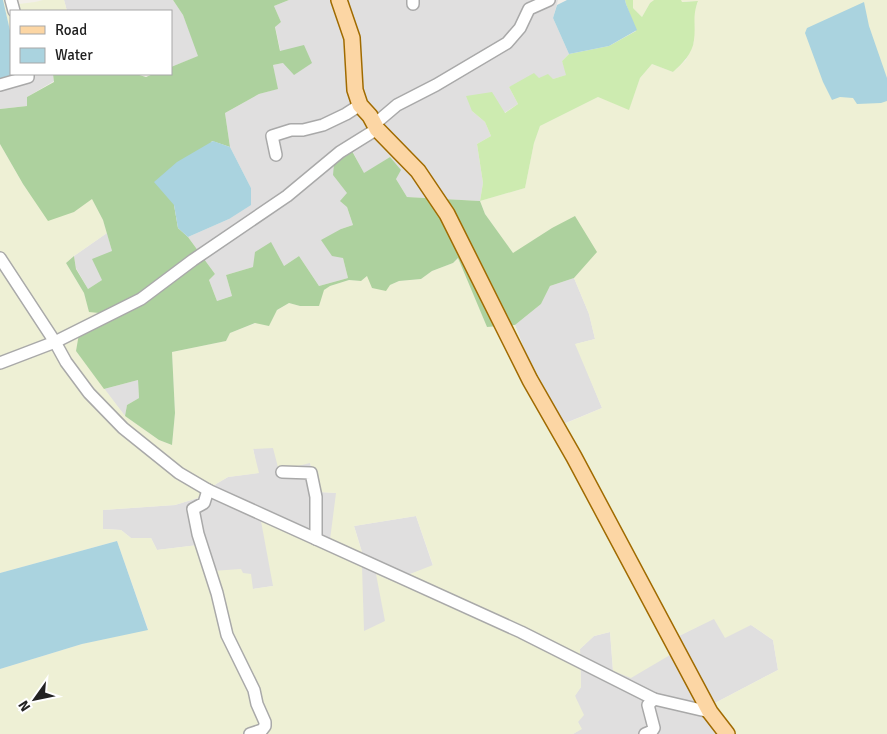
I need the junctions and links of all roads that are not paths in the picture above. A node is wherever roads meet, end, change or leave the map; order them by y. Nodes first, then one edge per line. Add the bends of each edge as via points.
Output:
1 (339, 0) edge
2 (548, 0) edge
3 (28, 75) edge
4 (0, 84) edge
5 (360, 105) junction
6 (377, 128) junction
7 (276, 155) dead end
8 (0, 258) edge
9 (55, 342) junction
10 (0, 363) edge
11 (282, 472) dead end
12 (208, 490) junction
13 (316, 539) junction
14 (654, 699) junction
15 (710, 712) junction
16 (250, 734) edge
17 (645, 734) edge
18 (727, 734) edge

1 - 5 main road via 352,38
2 - 6 street via 529,9 520,28 507,43 397,105 377,122
3 - 4 street
5 - 6 main road
5 - 7 street via 322,125 272,136
6 - 9 street via 141,299
6 - 15 main road via 418,171 447,214 530,380
8 - 9 street
9 - 10 street
9 - 12 street via 89,393 123,428 179,473
11 - 13 street via 311,474 316,496
12 - 13 street
12 - 16 street via 204,503 193,509 227,635 254,690 265,722 262,730
13 - 14 street via 521,632
14 - 15 street
14 - 17 street via 648,705 654,728
15 - 18 main road

